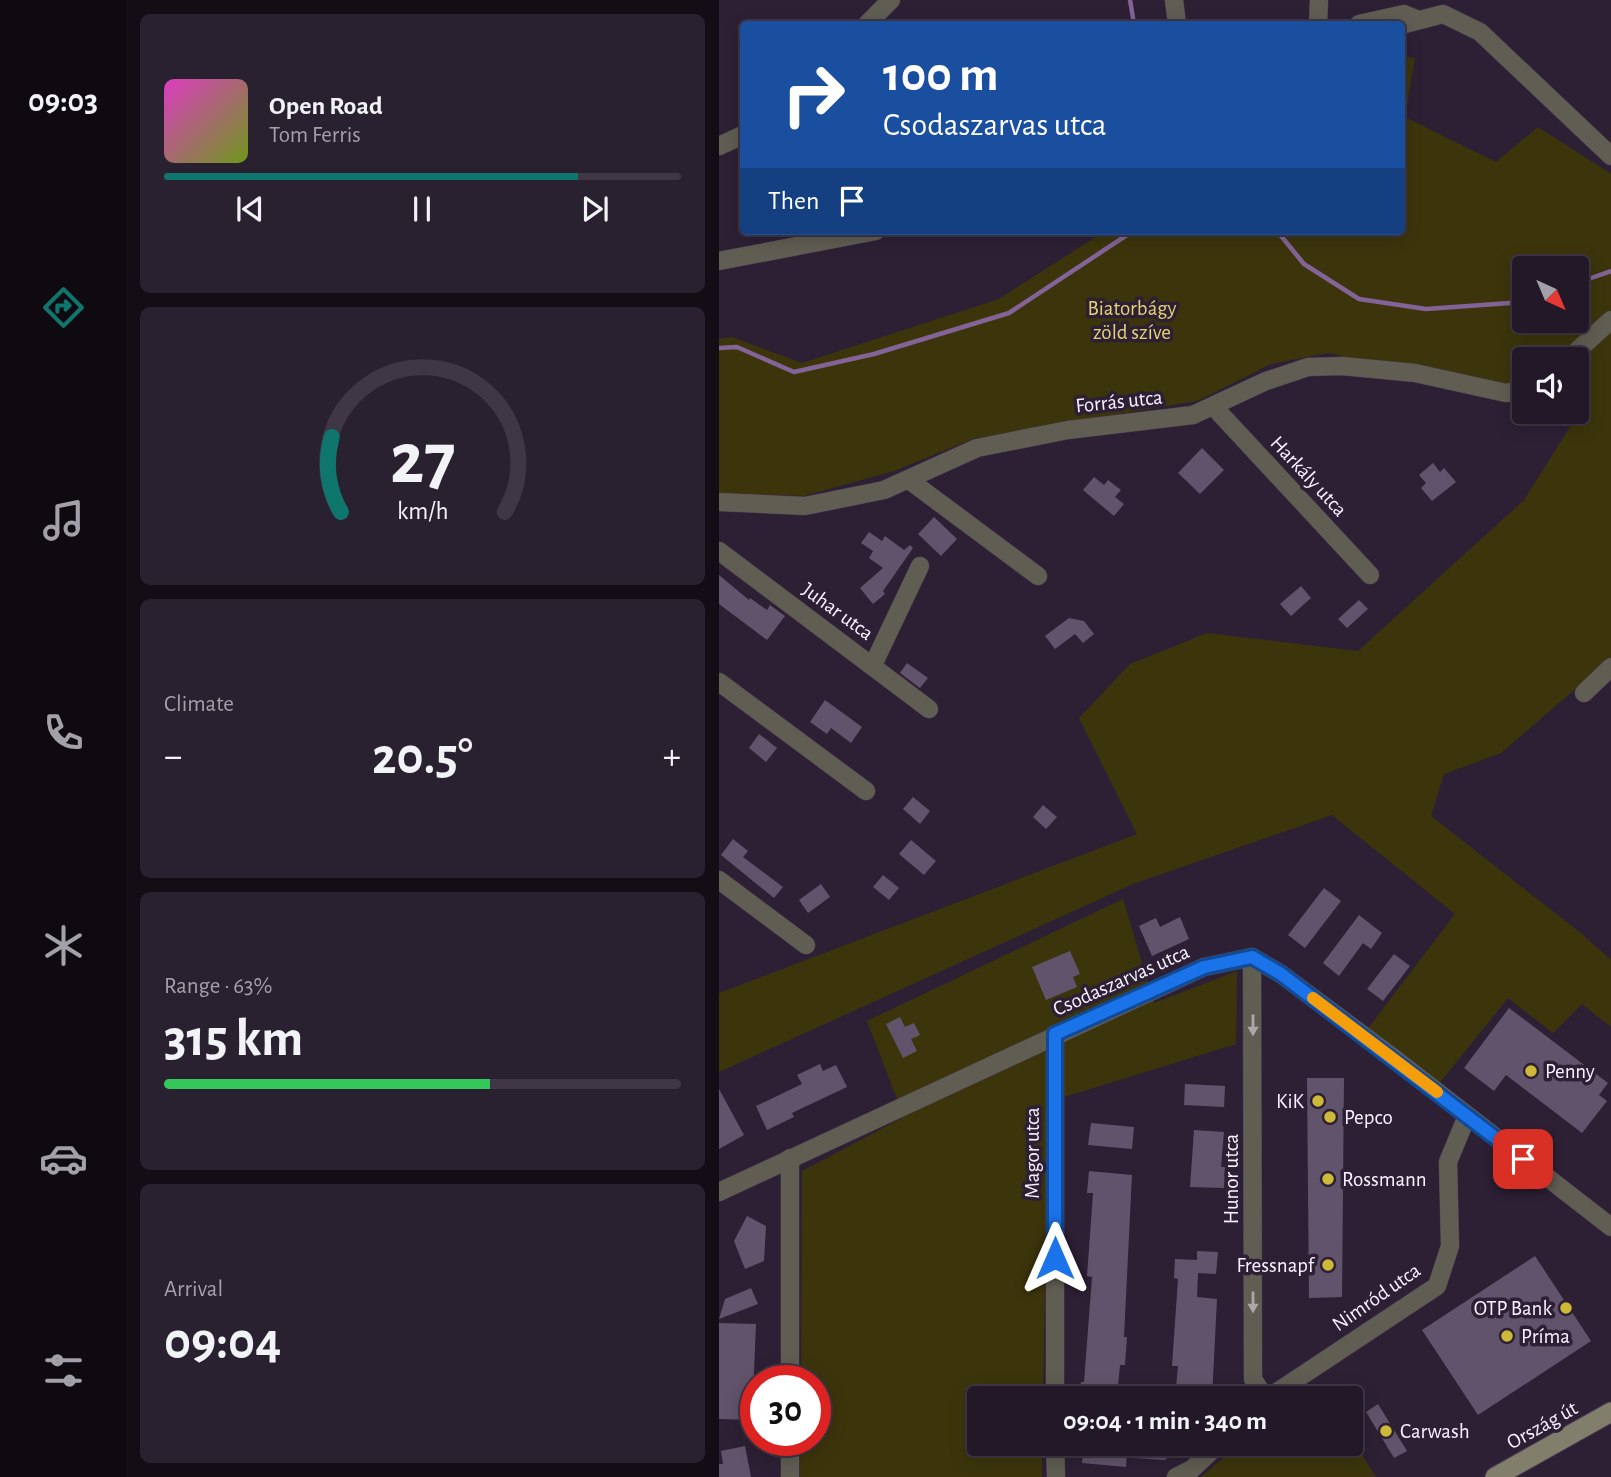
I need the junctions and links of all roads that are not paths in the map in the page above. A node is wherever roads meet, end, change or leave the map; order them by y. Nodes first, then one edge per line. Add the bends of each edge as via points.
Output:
1 (892, 0) edge
2 (1174, 0) edge
3 (1319, 0) edge
4 (1446, 7) edge
5 (1420, 20) junction
6 (870, 21) edge
7 (1177, 21) edge
8 (1318, 21) edge
9 (1372, 21) edge
10 (1405, 24) edge
11 (1562, 109) junction
12 (740, 136) edge
13 (719, 146) edge
14 (1611, 156) edge
15 (1611, 168) edge
16 (855, 235) edge
17 (719, 261) edge
18 (1611, 320) edge
19 (1581, 347) edge
20 (1512, 392) edge
21 (1214, 407) junction
22 (909, 481) junction
23 (719, 502) edge
24 (719, 551) edge
25 (920, 566) dead end
26 (1370, 575) dead end
27 (1038, 576) dead end
28 (873, 666) junction
29 (1611, 667) edge
30 (719, 682) edge
31 (1584, 693) dead end
32 (930, 709) dead end
33 (866, 791) dead end
34 (719, 880) edge
35 (806, 945) dead end
36 (1252, 957) junction
37 (1055, 1034) junction
38 (1467, 1116) junction
39 (790, 1157) junction
40 (719, 1192) edge
41 (1611, 1227) edge
42 (790, 1365) edge
43 (1055, 1386) edge
44 (1258, 1386) edge
45 (1285, 1386) edge
46 (1611, 1412) edge
47 (790, 1456) edge
48 (1056, 1456) edge
49 (1206, 1456) edge
50 (790, 1477) edge
51 (1056, 1477) edge
52 (1176, 1477) edge
53 (1495, 1477) edge

1 - 6 street
2 - 7 street
3 - 8 street
4 - 5 street
4 - 11 street via 1480,32
5 - 9 street via 1404,14
5 - 10 street
11 - 14 street
11 - 15 street via 1576,132
12 - 13 street
16 - 17 street
18 - 19 street
20 - 21 street, Forrás utca via 1415,373 1308,367 1266,381
21 - 22 street, Forrás utca via 1193,415 1068,430 977,448
21 - 26 street, Harkály utca
22 - 23 street, Forrás utca via 805,506
22 - 27 street
24 - 28 street, Juhar utca
25 - 28 street
28 - 32 street, Juhar utca
29 - 31 street
30 - 33 street
34 - 35 street
36 - 37 street, Csodaszarvas utca via 1204,967
36 - 38 street
36 -> 44 street, Hunor utca via 1253,1379
37 - 39 street, Csodaszarvas utca
37 - 43 street, Magor utca
38 - 41 street
38 - 45 street, Nimród utca via 1448,1162 1450,1246 1437,1286
39 - 40 street, Csodaszarvas utca
39 - 42 street
46 - 53 main road, Ország út
47 - 50 street
48 - 51 street
49 - 52 street

